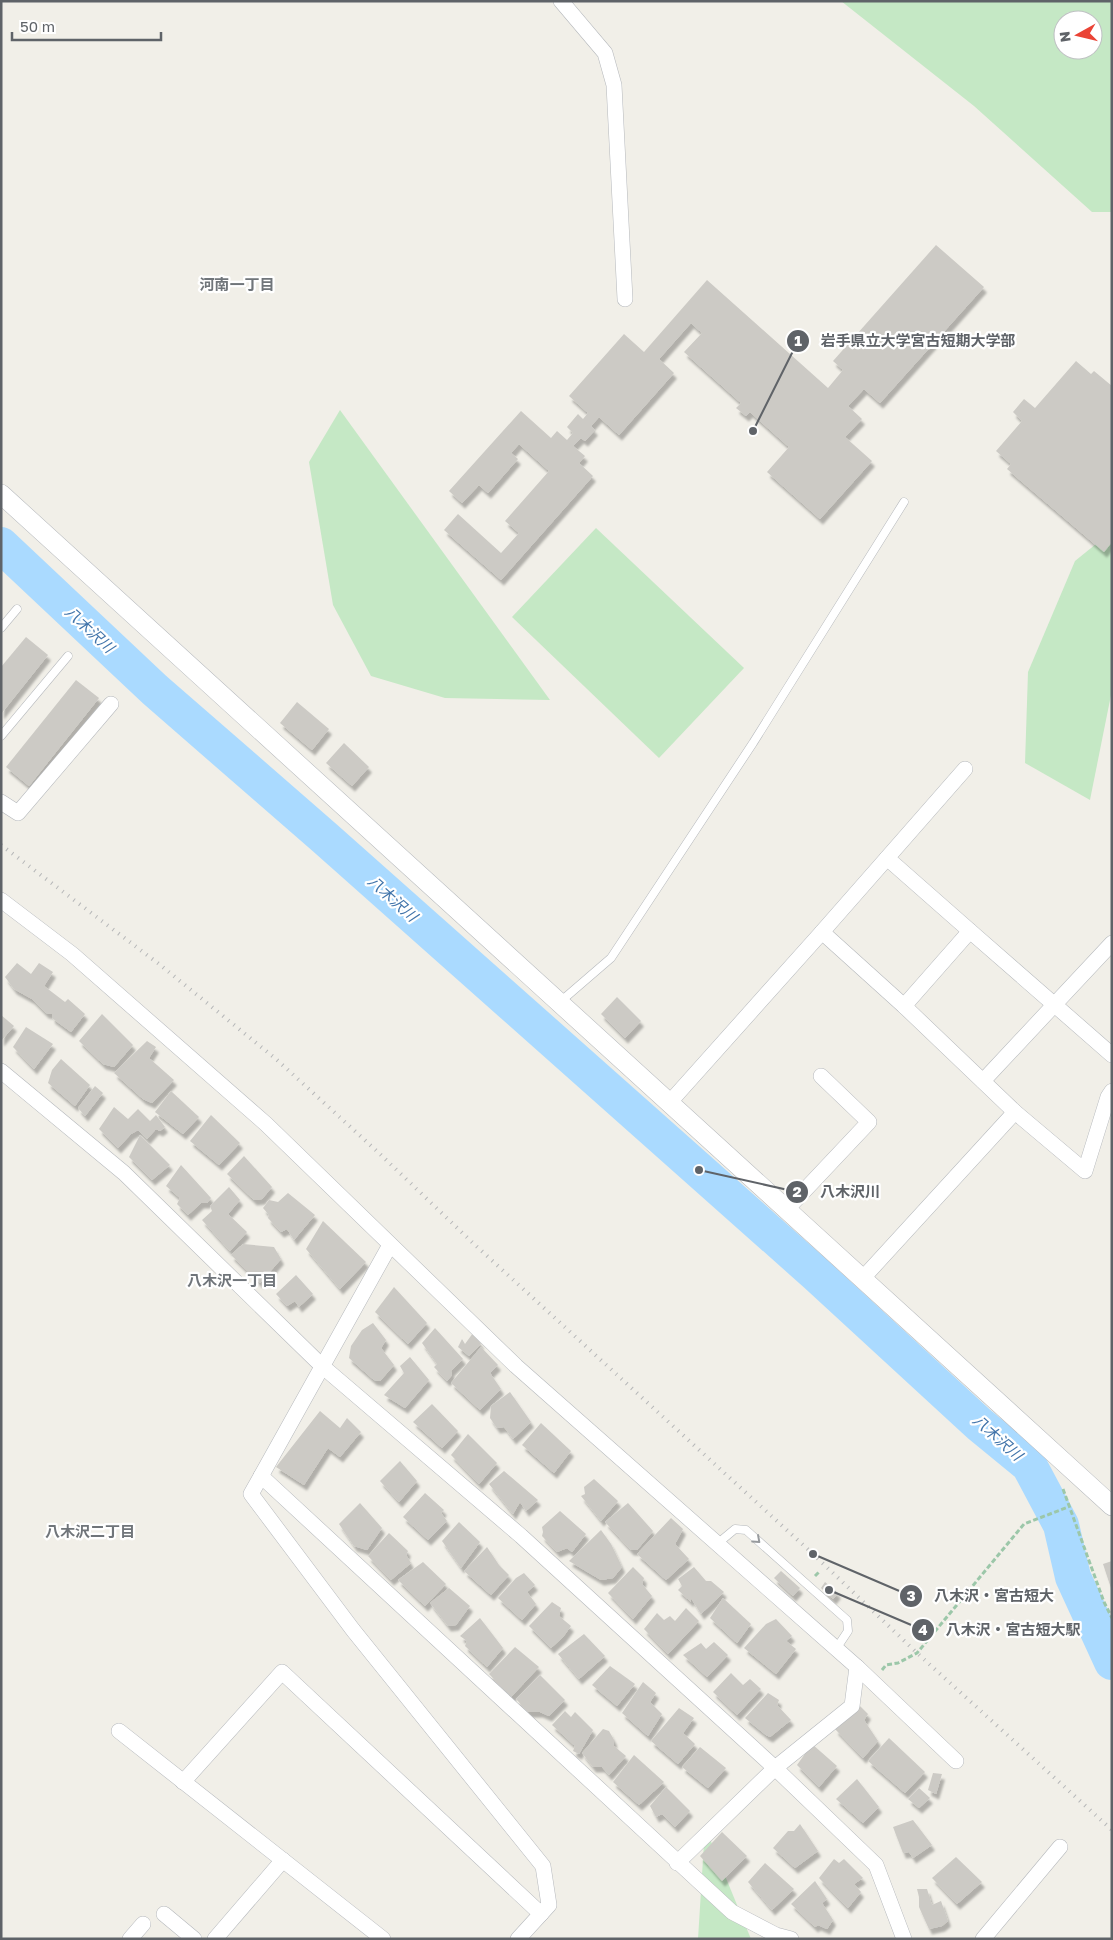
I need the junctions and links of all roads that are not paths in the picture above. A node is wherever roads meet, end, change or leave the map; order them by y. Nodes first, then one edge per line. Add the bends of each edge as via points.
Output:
1 (561, 1) edge
2 (625, 299) dead end
3 (1, 494) edge
4 (904, 502) dead end
5 (17, 609) dead end
6 (1, 628) edge
7 (68, 656) dead end
8 (111, 704) dead end
9 (1, 736) edge
10 (965, 769) dead end
11 (1, 802) edge
12 (887, 858) junction
13 (1, 900) edge
14 (970, 931) junction
15 (822, 932) junction
16 (1112, 943) edge
17 (560, 1002) junction
18 (1054, 1004) junction
19 (904, 1006) junction
20 (1112, 1055) edge
21 (1, 1071) edge
22 (821, 1076) dead end
23 (983, 1081) junction
24 (1112, 1091) edge
25 (670, 1102) junction
26 (1015, 1112) junction
27 (787, 1210) junction
28 (390, 1245) junction
29 (863, 1278) junction
30 (322, 1366) junction
31 (261, 1476) junction
32 (1112, 1506) edge
33 (717, 1544) junction
34 (836, 1649) junction
35 (857, 1667) junction
36 (119, 1731) dead end
37 (956, 1761) dead end
38 (775, 1768) junction
39 (183, 1782) junction
40 (1060, 1847) dead end
41 (283, 1860) junction
42 (677, 1863) junction
43 (164, 1914) dead end
44 (541, 1914) junction
45 (143, 1924) dead end
46 (130, 1939) edge
47 (194, 1939) edge
48 (215, 1939) edge
49 (383, 1939) edge
50 (518, 1939) edge
51 (791, 1939) edge
52 (904, 1939) edge
53 (983, 1939) edge

1 - 2 street via 604,53 614,85
3 - 17 street
4 - 17 lane via 754,743 611,958
5 - 6 lane
7 - 9 lane
8 - 11 street via 18,813
10 - 12 street
12 - 14 street
12 - 15 street
13 - 28 street via 72,954 266,1124
14 - 18 street
14 - 19 street
15 - 19 street
15 - 25 street
16 - 18 street
17 - 25 street
18 - 20 street
18 - 23 street
19 - 23 street
21 - 30 street via 124,1173
22 - 27 street via 869,1122
23 - 26 street
24 - 26 street via 1085,1171
25 - 27 street
26 - 29 street
27 - 29 street
28 - 30 street
28 - 33 street via 516,1366
29 - 32 street
30 - 31 street
30 - 38 street via 521,1536
31 - 42 street
31 - 44 street via 251,1494 353,1630 543,1866 549,1905
33 - 34 street
33 -> 34 lane via 735,1529 746,1530 847,1620 848,1631
34 - 35 street
35 - 37 street
35 - 38 street via 852,1706
36 - 39 street
38 - 42 street
38 - 52 street via 876,1865
39 - 41 street
39 - 44 street via 282,1672
40 - 53 street
41 - 48 street
41 - 49 street
42 - 51 street via 732,1912 776,1935
43 - 47 street
44 - 50 street
45 - 46 street

